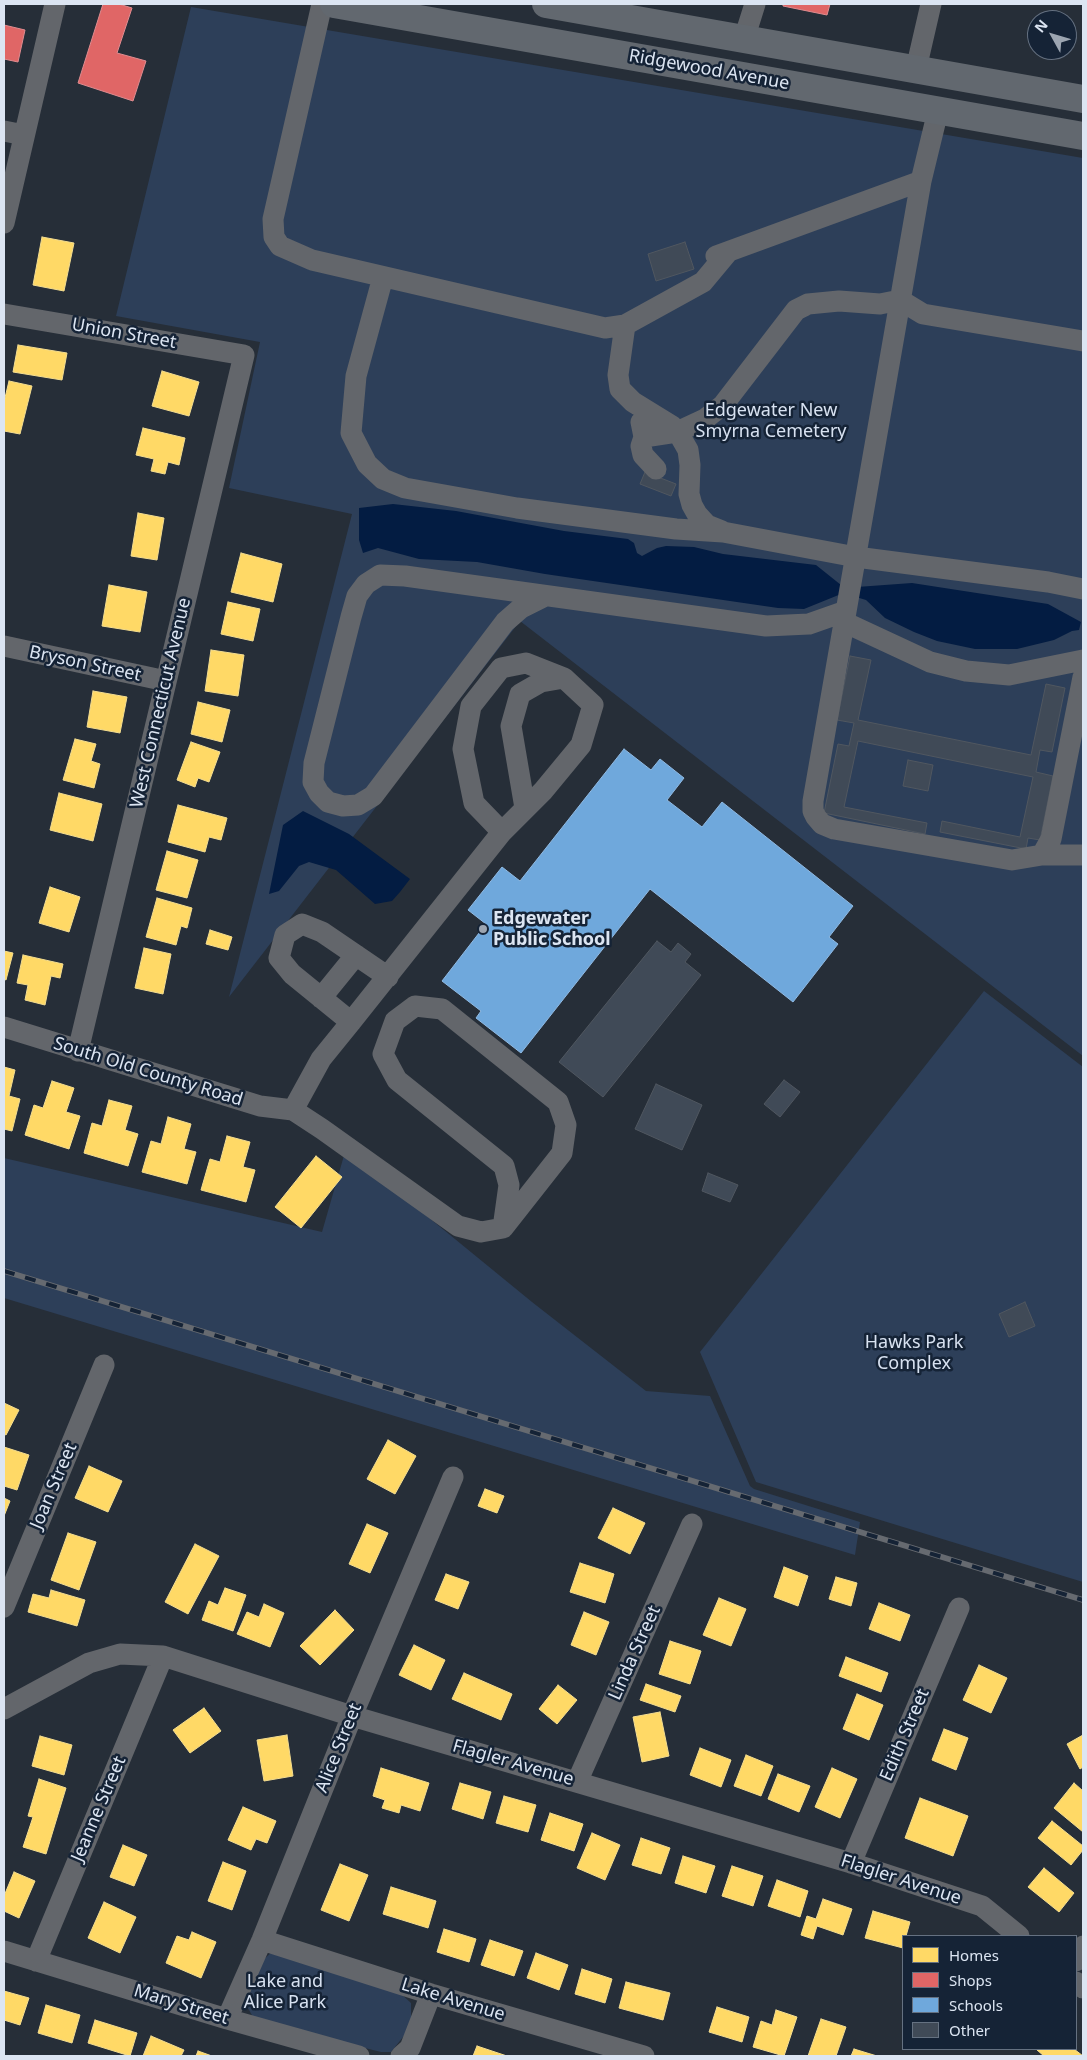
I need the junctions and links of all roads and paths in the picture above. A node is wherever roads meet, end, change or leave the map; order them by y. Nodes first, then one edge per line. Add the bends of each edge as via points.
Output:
1 (55, 4) edge
2 (322, 4) edge
3 (334, 4) edge
4 (755, 4) edge
5 (931, 4) edge
6 (559, 5) edge
7 (639, 12) edge
8 (744, 39) junction
9 (672, 63) junction
10 (910, 68) junction
11 (1083, 99) edge
12 (938, 111) junction
13 (1083, 114) edge
14 (14, 133) edge
15 (1083, 136) edge
16 (9, 179) edge
17 (921, 181) junction
18 (4, 223) edge
19 (384, 277) junction
20 (900, 300) junction
21 (4, 314) edge
22 (624, 325) junction
23 (1083, 341) edge
24 (244, 354) joint
25 (633, 402) junction
26 (677, 432) junction
27 (644, 437) junction
28 (656, 469) dead end
29 (723, 532) junction
30 (856, 557) junction
31 (1083, 589) edge
32 (543, 597) junction
33 (845, 616) junction
34 (4, 646) edge
35 (1083, 660) edge
36 (1083, 677) edge
37 (564, 678) junction
38 (166, 681) junction
39 (525, 808) junction
40 (502, 832) junction
41 (1047, 847) junction
42 (1075, 855) edge
43 (356, 955) junction
44 (388, 977) junction
45 (321, 998) junction
46 (351, 1022) junction
47 (4, 1027) edge
48 (78, 1051) junction
49 (293, 1110) junction
50 (504, 1166) junction
51 (542, 1178) junction
52 (503, 1228) junction
53 (104, 1365) dead end
54 (453, 1477) dead end
55 (692, 1524) dead end
56 (4, 1606) edge
57 (959, 1608) dead end
58 (163, 1656) junction
59 (4, 1709) edge
60 (352, 1716) junction
61 (577, 1782) junction
62 (851, 1863) junction
63 (1018, 1935) edge
64 (262, 1940) junction
65 (1083, 1946) edge
66 (4, 1951) edge
67 (1077, 1959) edge
68 (36, 1961) junction
69 (431, 1994) junction
70 (227, 2019) junction
71 (359, 2056) edge
72 (401, 2056) edge
73 (644, 2056) edge

1 - 14 street
2 - 19 street via 273,219 274,237 280,246 312,260
3 - 9 main road, Ridgewood Avenue
4 - 8 street
5 - 10 street
6 - 7 main road, Ridgewood Avenue
7 - 8 main road, Ridgewood Avenue
8 - 10 main road, Ridgewood Avenue
9 - 10 main road via 680,56 699,50 877,80 896,76
9 - 12 main road, Ridgewood Avenue
10 - 11 main road, Ridgewood Avenue
12 - 13 main road via 955,98 969,95
12 - 15 main road, Ridgewood Avenue
12 - 17 street
14 - 16 street
16 - 18 street
17 - 20 street
17 - 22 street via 720,255 703,282
19 - 22 street via 605,328
19 - 29 street via 356,376 352,433 367,464 383,479 405,488 517,508
20 - 23 street via 923,314
20 - 26 street via 880,304 822,302 796,310 723,405 705,419
20 - 30 street
21 - 24 street, Union Street
22 - 25 street via 618,375 620,389
24 - 38 street, West Connecticut Avenue
25 - 26 street
25 - 27 street
26 - 27 street
26 - 29 street via 688,450 692,505 707,525
27 - 28 street via 642,455
29 - 30 street
30 - 31 street
30 - 33 street
32 - 32 street via 404,576 380,575 366,584 357,596 314,763 313,782 319,793 328,802 343,806 358,805 373,796 505,622 521,608
32 - 33 street via 766,626 809,624
33 - 35 street via 930,662 966,671 1009,675
33 - 41 street via 813,801 816,817 822,824 834,829 1012,860
34 - 38 street, Bryson Street
36 - 41 street
37 - 39 street via 541,682 520,694 511,726
37 - 39 street via 594,705 581,745
37 - 40 street via 526,663 501,668 471,706 463,750 474,803
38 - 48 street, West Connecticut Avenue
39 - 40 street
40 - 44 street
41 - 42 street
43 - 44 street
43 - 45 street
43 - 45 street via 322,932 302,924 285,935 279,958 292,974
44 - 46 street
45 - 46 street
46 - 49 street via 321,1059
47 - 48 street, South Old County Road
48 - 49 street, South Old County Road via 260,1106
49 - 52 street via 458,1226 481,1232
50 - 51 street via 525,1176
50 - 51 street via 397,1080 384,1054 395,1021 415,1006 442,1009 558,1102 566,1125 562,1153
50 - 52 street via 509,1185
51 - 52 street
53 - 56 street, Joan Street
54 - 60 street, Alice Street
55 - 61 street, Linda Street
57 - 62 street, Edith Street
58 - 59 street, Flagler Avenue via 120,1654 89,1663
58 - 60 street, Flagler Avenue
58 - 68 street, Jeanne Street
60 - 61 street, Flagler Avenue
60 - 64 street, Alice Street
61 - 62 street, Flagler Avenue
62 - 63 street, Flagler Avenue via 982,1906
64 - 69 street, Lake Avenue
64 - 70 street, Alice Street
65 - 67 street
66 - 68 street, Mary Street
68 - 70 street, Mary Street
69 - 72 street via 410,2048
69 - 73 street, Lake Avenue
70 - 71 street, Mary Street

